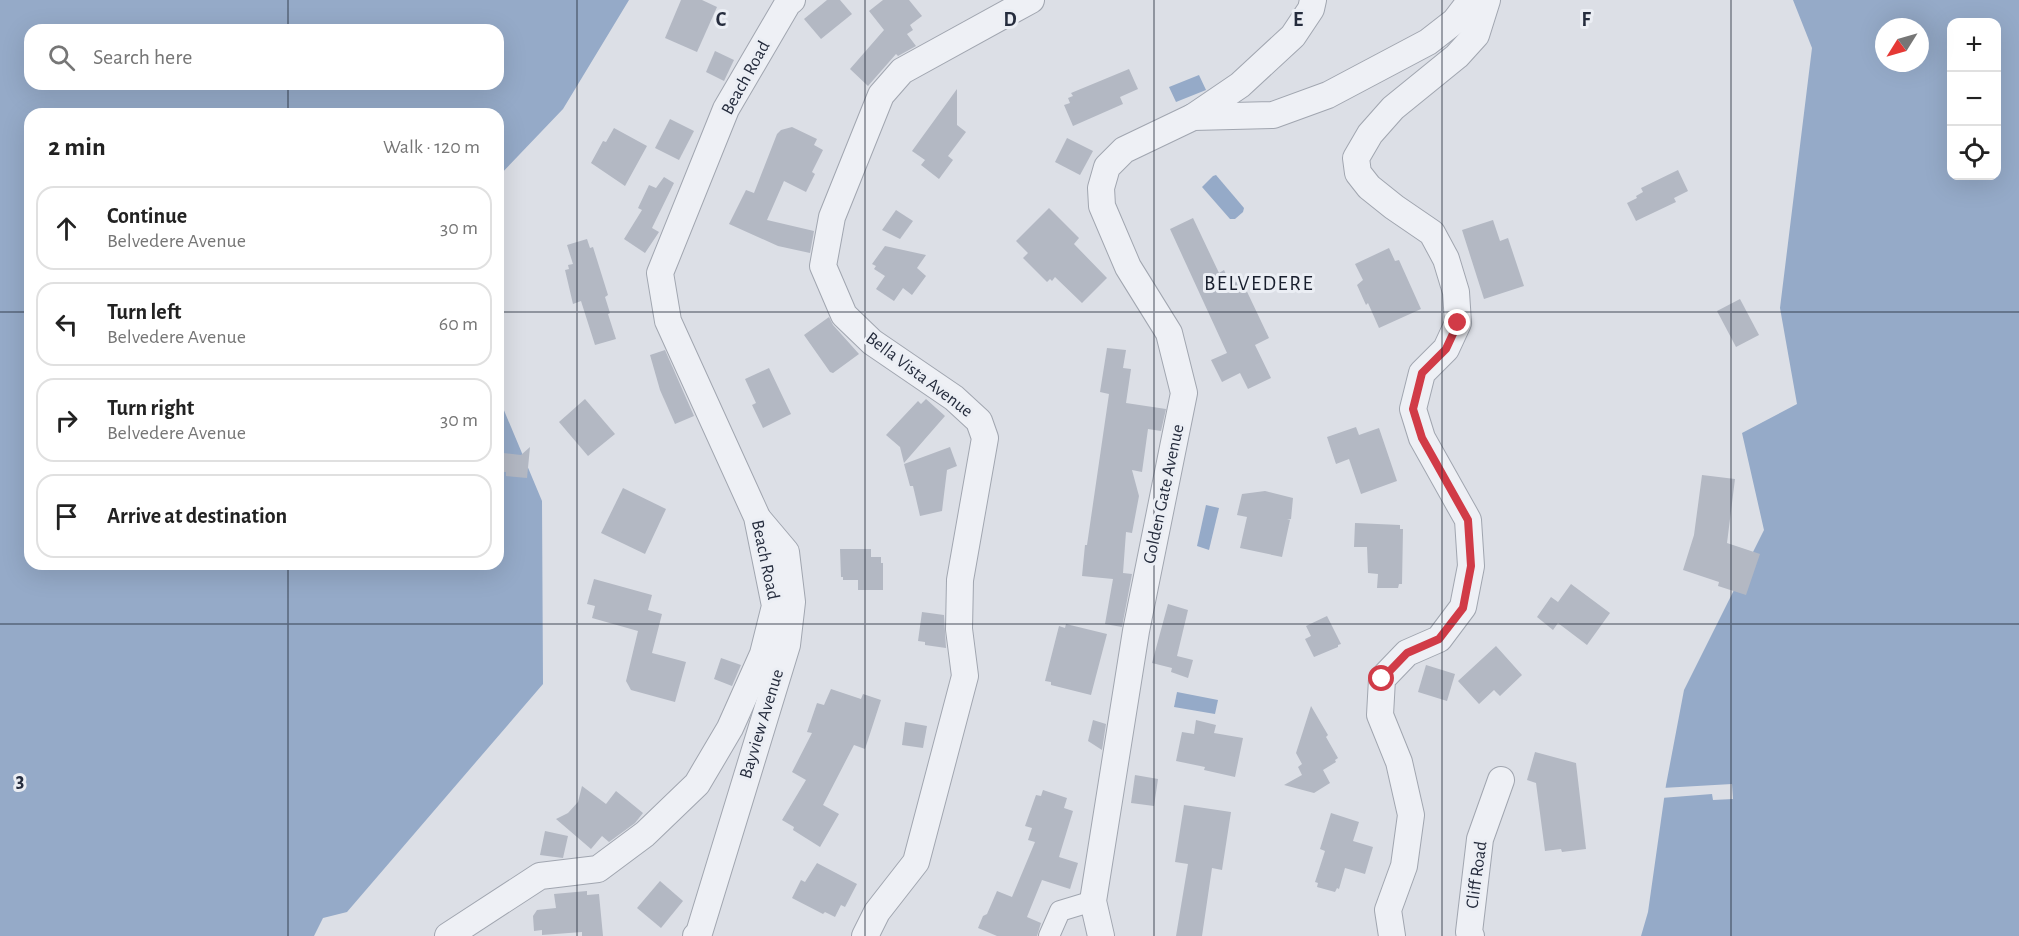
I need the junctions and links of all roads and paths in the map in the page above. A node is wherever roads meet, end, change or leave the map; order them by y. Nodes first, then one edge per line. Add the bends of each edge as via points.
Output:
1 (792, 0) edge
2 (1031, 0) edge
3 (1313, 0) edge
4 (1471, 0) edge
5 (1487, 0) edge
6 (1193, 117) junction
7 (757, 517) junction
8 (1501, 780) dead end
9 (1093, 901) junction
10 (448, 936) edge
11 (696, 936) edge
12 (864, 936) edge
13 (1049, 936) edge
14 (1101, 936) edge
15 (1392, 936) edge
16 (1471, 936) edge

1 - 7 street, Beach Road via 726,109 660,273 668,321
2 - 12 street, Bella Vista Avenue via 902,71 881,95 832,217 823,266 844,315 872,342 954,398 979,421 984,438 960,580 958,629 965,676 916,862 877,912
3 - 6 street, Golden Gate Avenue via 1293,36 1240,85
4 - 6 street, Golden Gate Avenue via 1455,21 1428,42 1328,95 1273,116
5 - 15 street via 1476,35 1457,56 1393,108 1356,158 1358,173 1369,187 1432,233 1453,281 1458,323 1446,349 1422,373 1413,409 1422,438 1468,520 1471,566 1463,608 1439,639 1407,653 1382,679 1380,715 1399,762 1411,815 1404,866 1388,910
6 - 9 street, Golden Gate Avenue via 1124,150 1107,167 1101,188 1102,206 1128,267 1169,333 1184,393 1136,631
7 - 10 street, Beach Road via 775,606 763,654 730,728 697,784 645,834 598,869 540,876
7 - 11 street, Bayview Avenue via 786,552 792,602 787,645
8 - 16 street, Cliff Road via 1480,839
9 - 13 street via 1060,911
9 - 14 street, Golden Gate Avenue

